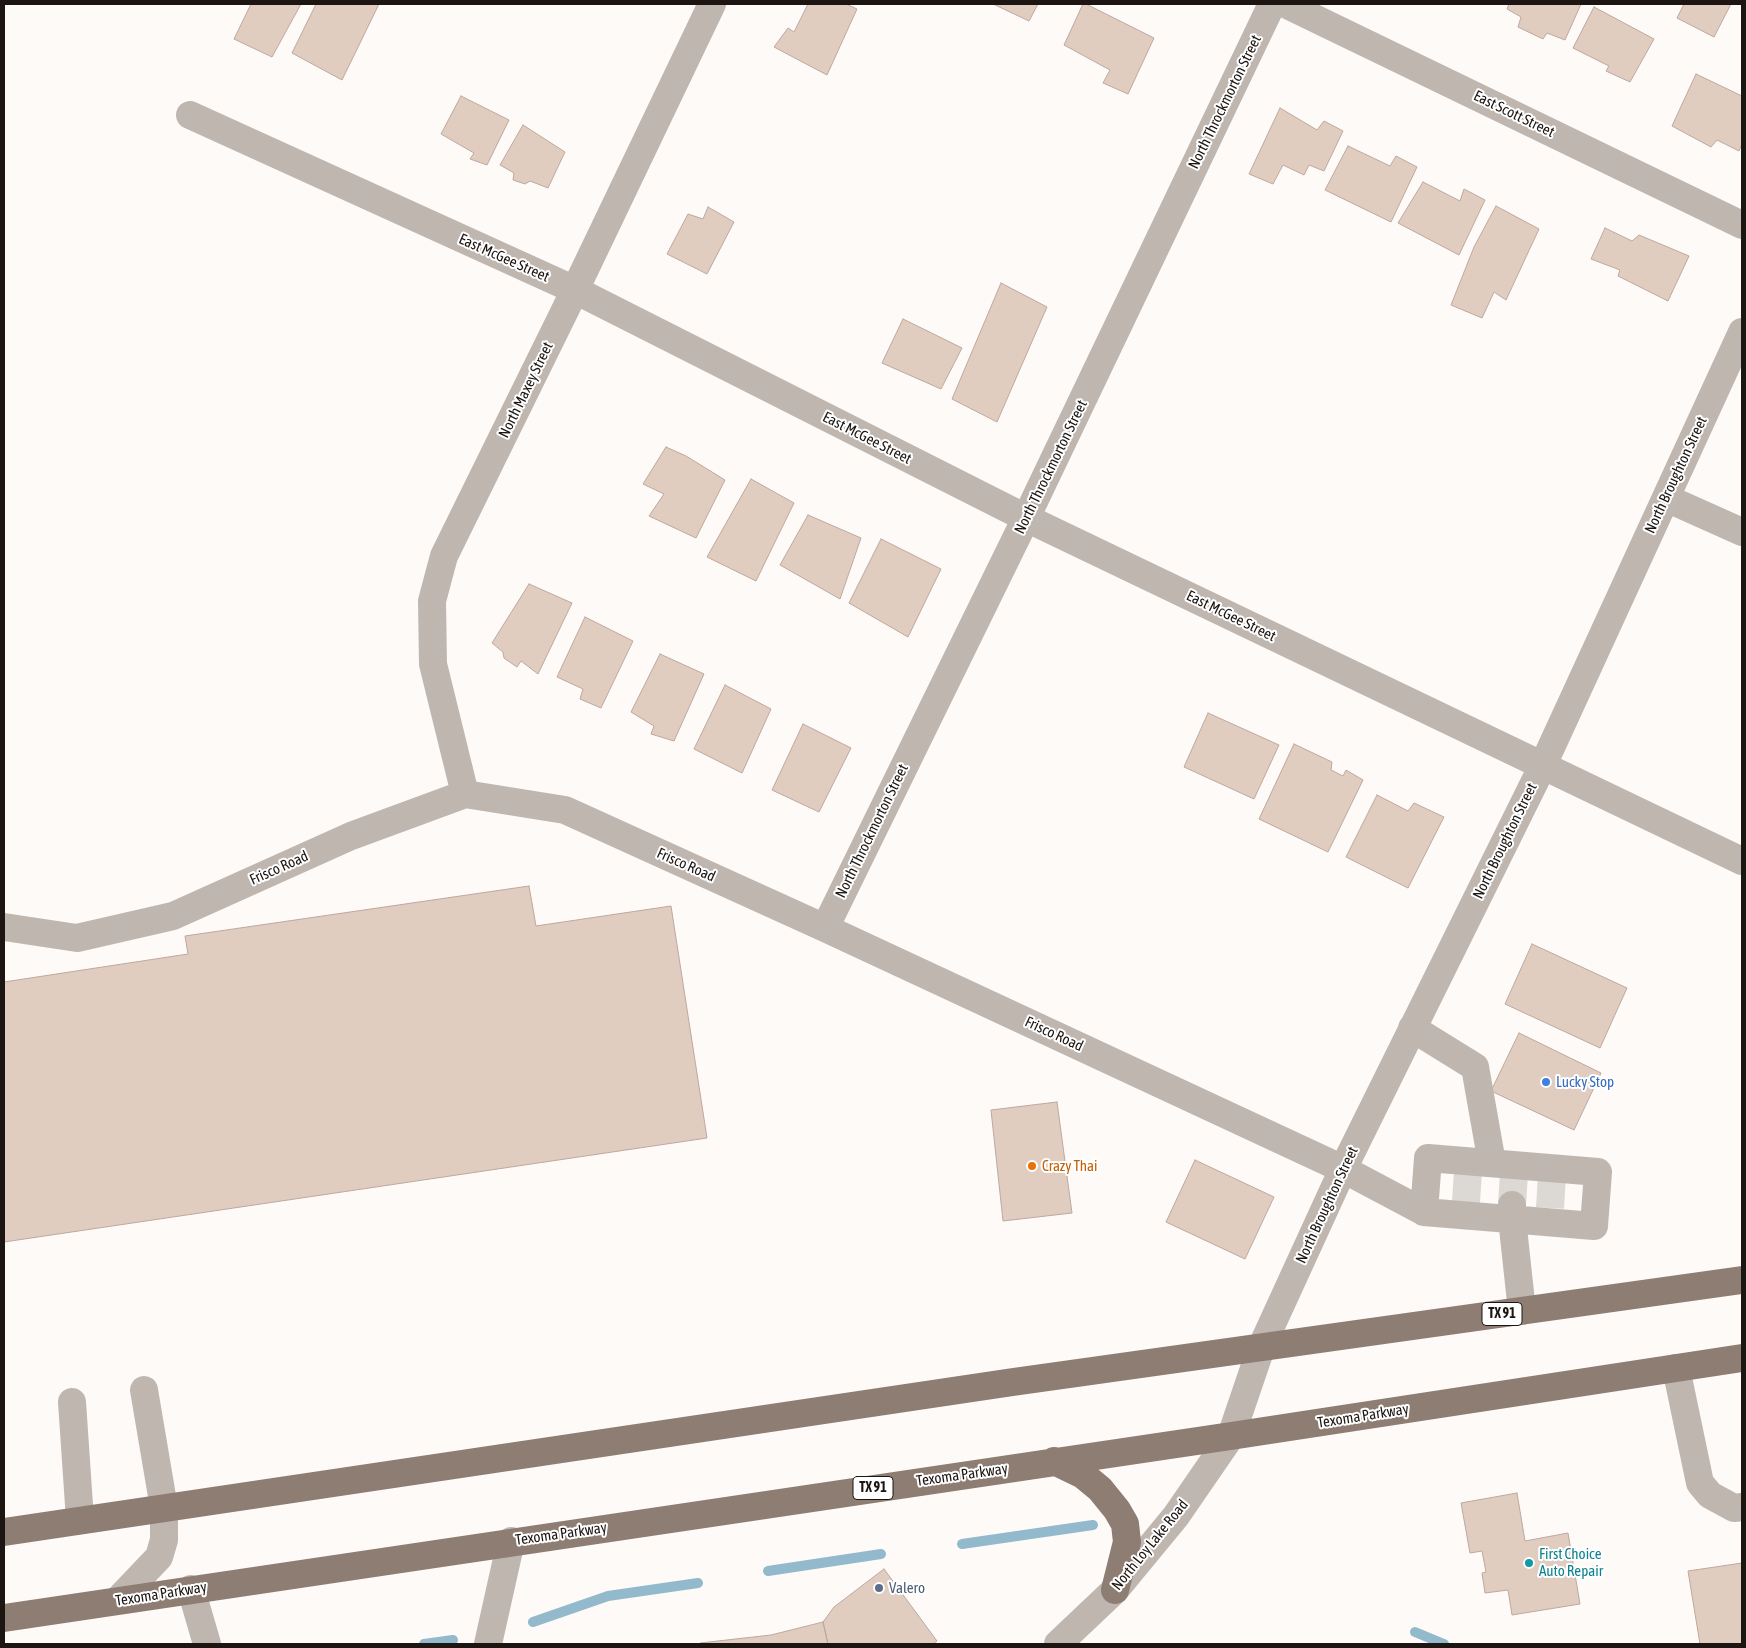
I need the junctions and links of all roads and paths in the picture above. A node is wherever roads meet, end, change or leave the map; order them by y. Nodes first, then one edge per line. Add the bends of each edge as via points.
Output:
1 (712, 4) edge
2 (1272, 4) edge
3 (1285, 4) edge
4 (190, 115) dead end
5 (1742, 225) edge
6 (575, 290) junction
7 (1742, 332) edge
8 (1666, 498) junction
9 (1026, 518) junction
10 (1742, 532) edge
11 (1543, 765) junction
12 (465, 794) junction
13 (1742, 861) edge
14 (4, 927) edge
15 (824, 928) junction
16 (1412, 1028) junction
17 (1491, 1167) junction
18 (1343, 1169) junction
19 (1424, 1212) junction
20 (1512, 1212) junction
21 (1742, 1280) edge
22 (1522, 1311) junction
23 (1261, 1348) junction
24 (1742, 1358) edge
25 (1676, 1368) junction
26 (144, 1390) dead end
27 (72, 1402) dead end
28 (1231, 1436) junction
29 (1054, 1462) junction
30 (1742, 1507) edge
31 (164, 1508) junction
32 (80, 1520) junction
33 (4, 1532) edge
34 (511, 1541) junction
35 (191, 1589) junction
36 (1115, 1590) junction
37 (118, 1600) junction
38 (4, 1618) edge
39 (207, 1644) edge
40 (488, 1644) edge
41 (1058, 1644) edge

1 - 6 street, North Maxey Street
2 - 9 street, North Throckmorton Street
3 - 5 street, East Scott Street
4 - 6 street, East McGee Street
6 - 9 street, East McGee Street
6 - 12 street, North Maxey Street via 444,556 432,602 433,664
7 - 8 street, North Broughton Street
8 - 10 street
8 - 11 street, North Broughton Street
9 - 11 street, East McGee Street
9 - 15 street, North Throckmorton Street
11 - 13 street, East McGee Street
11 - 16 street, North Broughton Street
12 - 14 street, Frisco Road via 351,836 173,916 76,938
12 - 15 street, Frisco Road via 565,810
15 - 18 street, Frisco Road
16 - 17 street via 1475,1067
16 - 18 street, North Broughton Street
17 - 19 street via 1428,1158
17 - 20 street via 1598,1172 1594,1226 1550,1215
18 - 19 street, Frisco Road
18 - 23 street, North Broughton Street
19 - 20 street via 1466,1209
20 - 22 street
21 - 22 main road, TX 91
22 - 23 main road, TX 91
23 - 28 street, North Broughton Street
23 - 31 main road, TX 91
24 - 25 main road, Texoma Parkway / TX 91
25 - 28 main road, Texoma Parkway / TX 91
25 - 30 street via 1700,1482 1710,1495 1734,1508
26 - 31 street
27 - 32 street
28 - 29 main road, Texoma Parkway / TX 91
28 - 36 street, North Loy Lake Road via 1176,1516
29 - 34 main road, Texoma Parkway / TX 91
29 - 36 main road via 1083,1475 1100,1489 1125,1524 1126,1542
31 - 32 main road, TX 91
31 - 37 street via 164,1540 158,1557
32 - 33 main road, TX 91
34 - 35 main road, Texoma Parkway / TX 91
34 - 40 street
35 - 37 main road, Texoma Parkway / TX 91
35 - 39 street
36 - 41 street, North Loy Lake Road
37 - 38 main road, Texoma Parkway / TX 91

